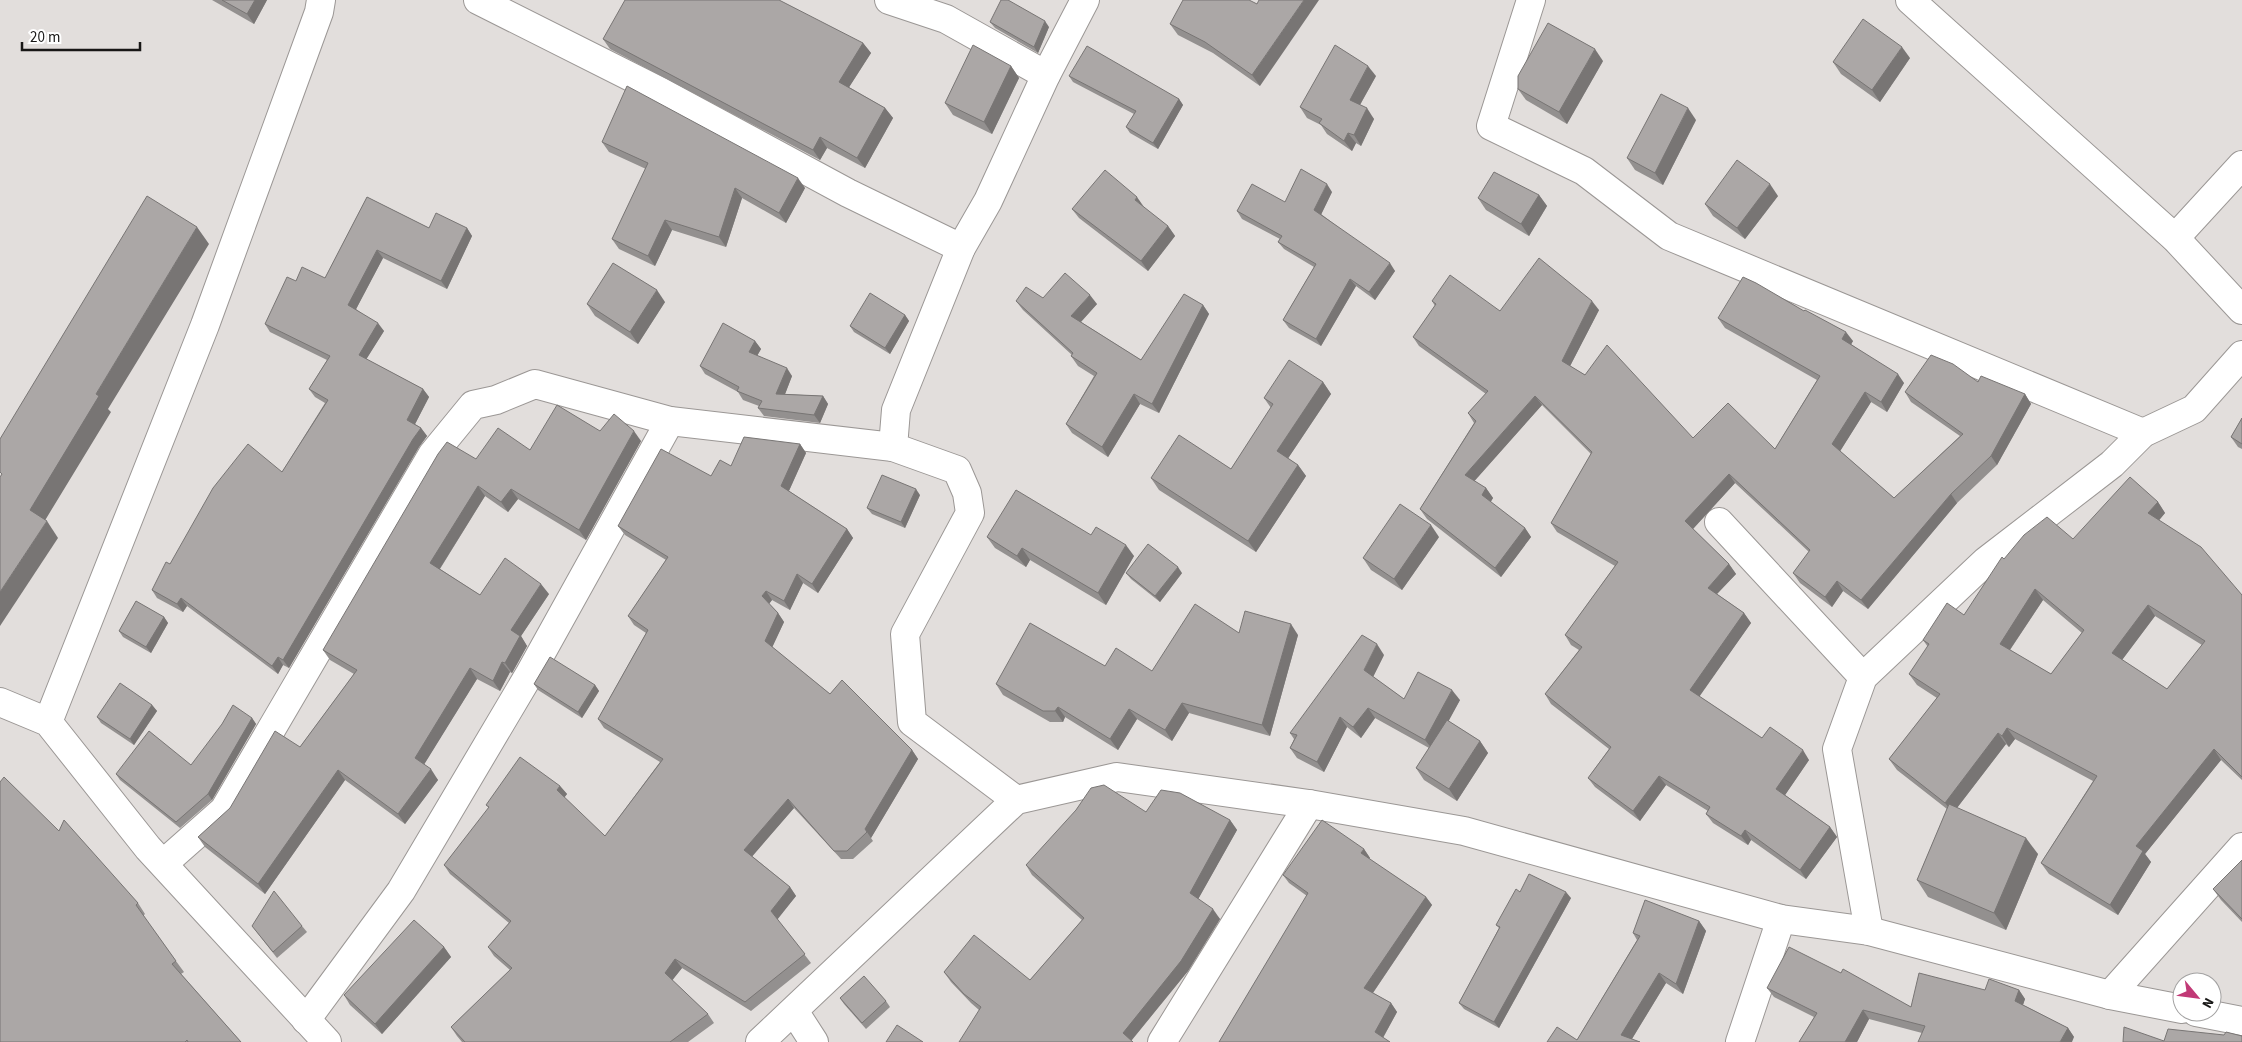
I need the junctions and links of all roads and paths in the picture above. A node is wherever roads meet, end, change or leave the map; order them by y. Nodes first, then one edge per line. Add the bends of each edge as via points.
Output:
1 (321, 0) edge
2 (478, 0) edge
3 (889, 0) edge
4 (1086, 0) edge
5 (1531, 0) edge
6 (1910, 0) edge
7 (1046, 75) junction
8 (2242, 166) edge
9 (2175, 238) junction
10 (961, 248) junction
11 (2242, 310) edge
12 (2242, 355) edge
13 (670, 421) junction
14 (2143, 433) junction
15 (893, 447) junction
16 (1719, 522) dead end
17 (1863, 677) junction
18 (0, 702) edge
19 (48, 722) junction
20 (1016, 800) junction
21 (1309, 804) junction
22 (2242, 847) edge
23 (164, 863) junction
24 (1781, 919) junction
25 (1869, 931) junction
26 (2110, 995) junction
27 (2172, 1007) edge
28 (794, 1010) junction
29 (2222, 1017) edge
30 (306, 1020) junction
31 (2242, 1021) edge
32 (327, 1042) edge
33 (760, 1042) edge
34 (814, 1042) edge
35 (1162, 1042) edge
36 (1740, 1042) edge

1 - 19 street via 320,12 205,325
2 - 10 street via 661,92 848,193
3 - 7 street via 946,19
4 - 7 street
5 - 14 street via 1491,126 1584,171 1669,236
6 - 9 street
7 - 10 street via 988,201
8 - 9 street
9 - 11 street
10 - 15 street via 896,410
12 - 14 street via 2194,409
13 - 15 street
13 - 23 street via 535,384 496,400 473,405 432,455 224,810
13 - 30 street via 528,676 401,891
14 - 17 street via 2112,464 1986,561
15 - 20 street via 957,470 967,493 970,513 905,634 912,722
16 - 17 street
17 - 25 street via 1837,749
18 - 19 street
19 - 23 street via 148,848
20 - 21 street via 1117,777
20 - 28 street
21 - 24 street via 1464,831
21 - 35 street
22 - 26 street
23 - 30 street
24 - 25 street
24 - 36 street
25 - 26 street
26 - 27 street
28 - 33 street
28 - 34 street
29 - 31 street
30 - 32 street

